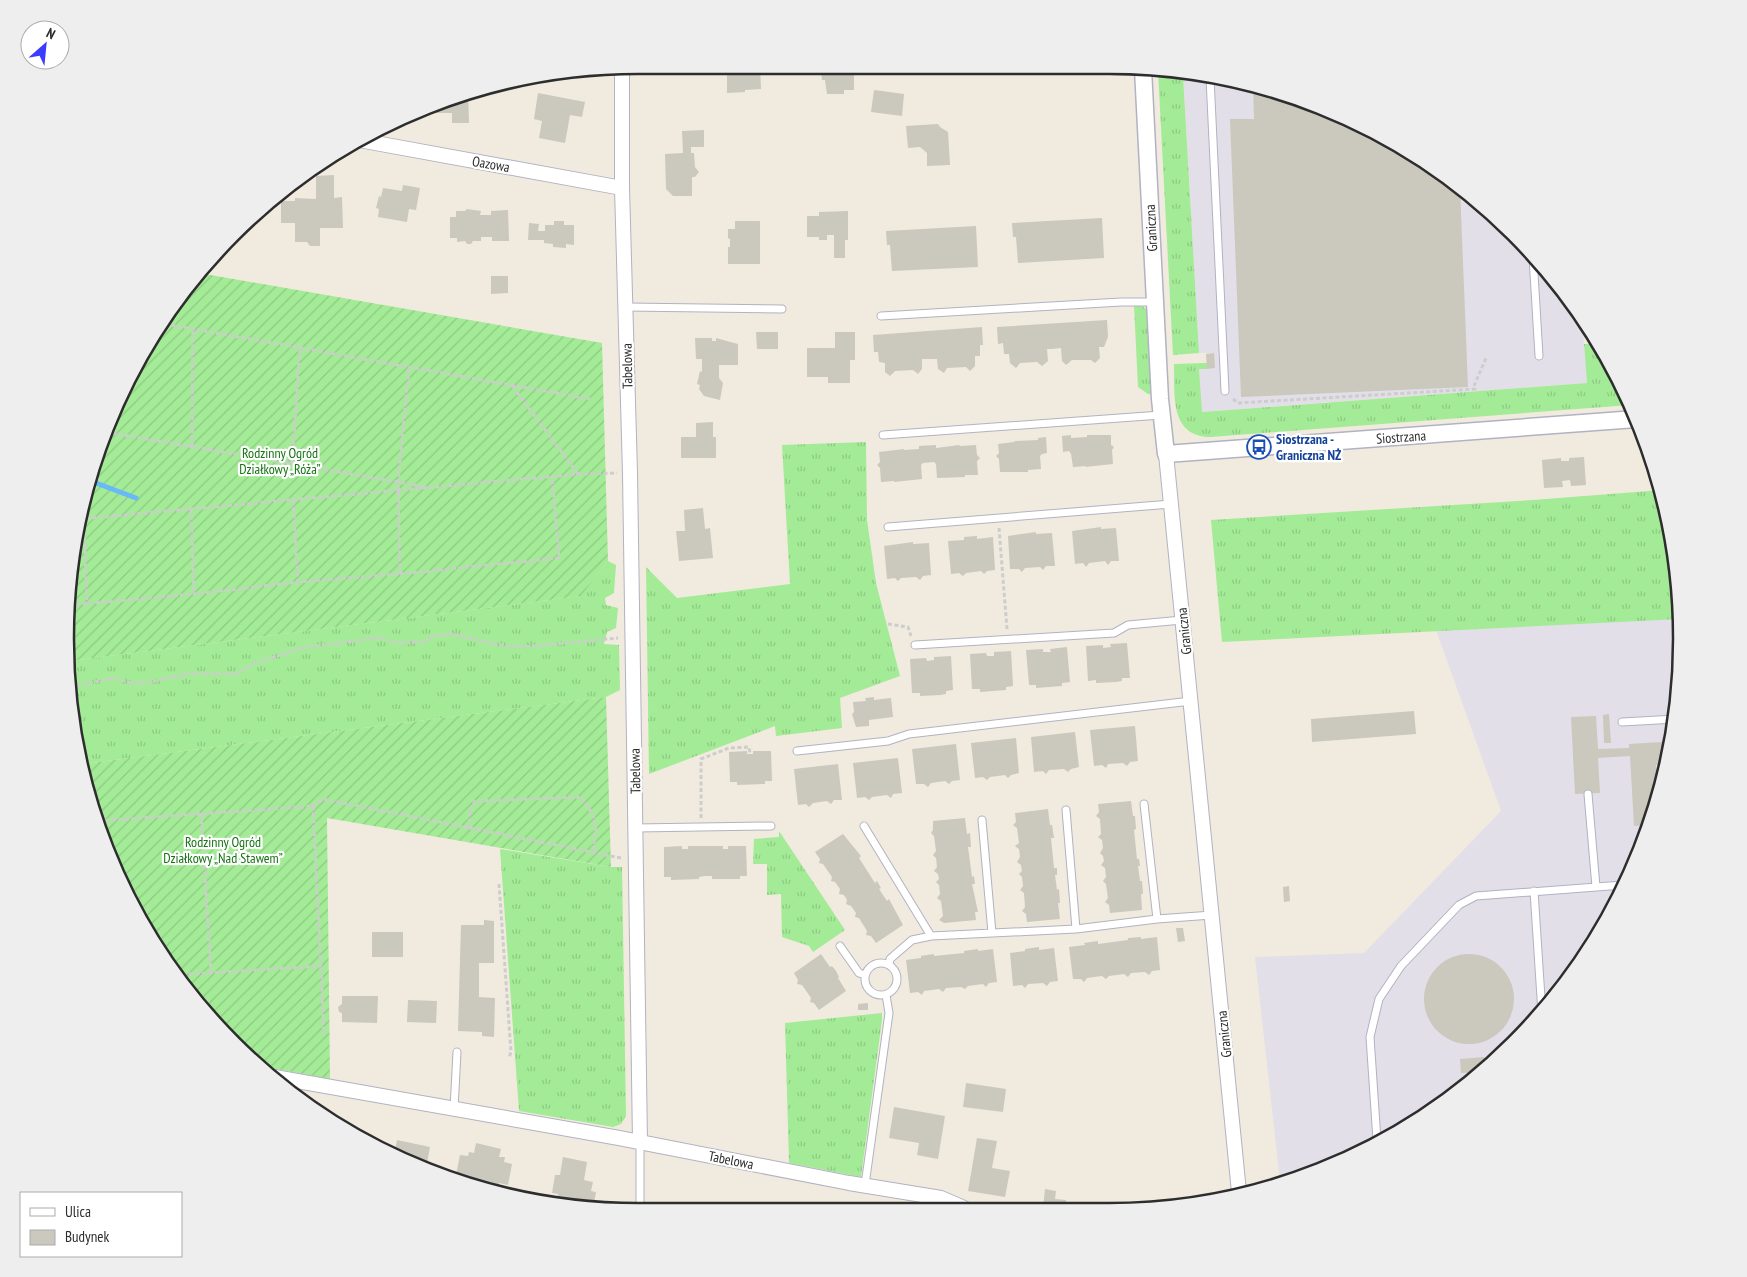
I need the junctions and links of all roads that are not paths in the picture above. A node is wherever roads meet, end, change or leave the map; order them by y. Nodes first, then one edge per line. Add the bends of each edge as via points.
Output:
1 (622, 74) edge
2 (1142, 75) edge
3 (1210, 84) edge
4 (370, 142) edge
5 (622, 188) junction
6 (1534, 267) edge
7 (1155, 302) junction
8 (626, 307) junction
9 (782, 309) dead end
10 (881, 316) dead end
11 (1539, 356) dead end
12 (1226, 391) road end
13 (1162, 415) junction
14 (1629, 420) edge
15 (883, 435) dead end
16 (1166, 454) junction
17 (1171, 504) junction
18 (888, 527) dead end
19 (1182, 620) junction
20 (914, 645) road end
21 (1191, 702) junction
22 (1667, 720) edge
23 (1622, 722) dead end
24 (797, 751) dead end
25 (1588, 794) dead end
26 (1144, 804) dead end
27 (1066, 810) dead end
28 (982, 820) dead end
29 (771, 826) dead end
30 (864, 826) dead end
31 (636, 828) junction
32 (1616, 886) edge
33 (1596, 887) junction
34 (1534, 892) junction
35 (1212, 915) junction
36 (1157, 919) junction
37 (1076, 928) junction
38 (992, 933) junction
39 (931, 936) junction
40 (840, 946) dead end
41 (889, 965) junction
42 (865, 975) junction
43 (886, 995) junction
44 (1541, 1001) edge
45 (457, 1052) dead end
46 (285, 1079) edge
47 (454, 1109) junction
48 (1377, 1135) edge
49 (640, 1142) junction
50 (865, 1185) junction
51 (1239, 1188) edge
52 (640, 1203) edge
53 (952, 1203) edge

1 - 5 street, Tabelowa
2 - 7 street, Graniczna
3 - 12 lane
4 - 5 street, Oazowa
5 - 8 street, Tabelowa
6 - 11 lane
7 - 10 lane
7 - 13 street, Graniczna
8 - 9 lane
8 - 31 street, Tabelowa
13 - 15 lane
13 - 16 street, Graniczna
14 - 16 street, Siostrzana
16 - 17 street, Graniczna
17 - 18 lane
17 - 19 street, Graniczna
19 - 20 lane via 1128,625 1114,633
19 - 21 street, Graniczna
21 - 24 lane via 910,734 888,741
21 - 35 street, Graniczna
22 - 23 lane
25 - 33 lane
26 - 36 lane
27 - 37 lane
28 - 38 lane
29 - 31 lane
30 - 39 lane
31 - 49 street, Tabelowa
32 - 33 lane
33 - 34 lane
34 - 44 lane
34 - 48 lane via 1476,896 1459,905 1401,966 1379,1000 1370,1037
35 - 36 lane
35 - 51 street, Graniczna
36 - 37 lane
37 - 38 lane
38 - 39 lane
39 - 41 lane via 912,940 890,959
40 - 42 lane via 859,973
41 - 42 lane via 873,965
41 - 43 lane via 897,979 894,989
42 - 43 lane via 865,984 871,992
43 - 50 lane via 889,1013
45 - 47 lane
46 - 47 street
47 - 49 street
49 - 50 street, Tabelowa
49 - 52 lane
50 - 53 street, Tabelowa via 941,1198

